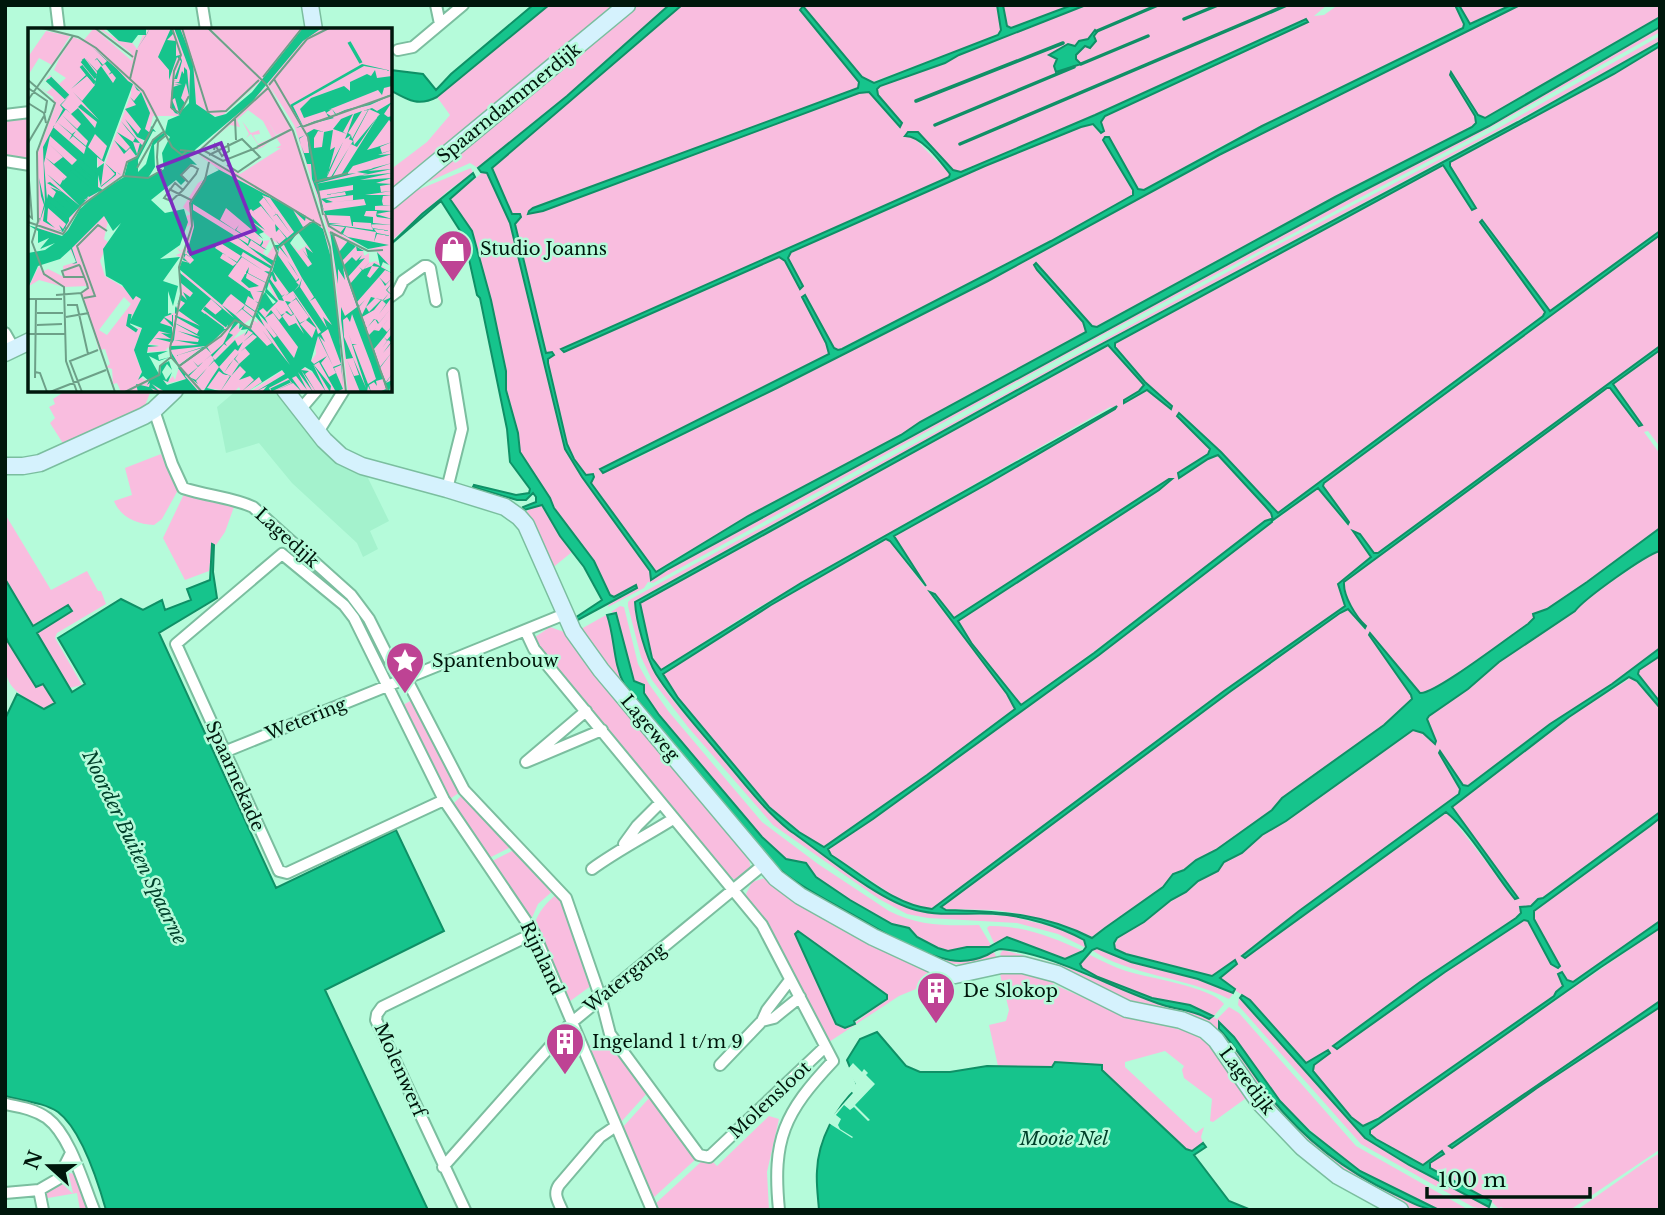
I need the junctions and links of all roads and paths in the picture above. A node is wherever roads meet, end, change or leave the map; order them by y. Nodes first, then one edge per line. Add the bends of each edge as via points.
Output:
1 (56, 5) edge
2 (202, 5) edge
3 (310, 5) edge
4 (436, 5) edge
5 (463, 5) edge
6 (627, 5) edge
7 (440, 24) junction
8 (59, 28) edge
9 (206, 28) edge
10 (314, 28) edge
11 (398, 50) dead end
12 (28, 112) edge
13 (5, 115) edge
14 (5, 161) edge
15 (28, 165) edge
16 (392, 199) edge
17 (392, 296) edge
18 (436, 301) dead end
19 (5, 333) edge
20 (28, 342) edge
21 (10, 351) edge
22 (453, 374) dead end
23 (173, 392) edge
24 (286, 392) edge
25 (315, 392) edge
26 (343, 392) edge
27 (155, 410) junction
28 (300, 410) junction
29 (318, 432) junction
30 (5, 466) edge
31 (447, 488) junction
32 (282, 554) joint
33 (565, 614) junction
34 (526, 632) junction
35 (389, 659) dead end
36 (407, 680) junction
37 (389, 687) junction
38 (586, 711) junction
39 (602, 730) junction
40 (224, 752) junction
41 (444, 800) junction
42 (660, 803) junction
43 (673, 819) junction
44 (622, 847) junction
45 (763, 865) junction
46 (592, 869) dead end
47 (732, 890) junction
48 (534, 933) junction
49 (955, 975) joint
50 (790, 980) junction
51 (800, 997) junction
52 (601, 999) junction
53 (762, 1021) junction
54 (571, 1023) junction
55 (825, 1047) junction
56 (720, 1065) dead end
57 (5, 1104) edge
58 (616, 1126) junction
59 (71, 1153) junction
60 (443, 1167) junction
61 (38, 1190) junction
62 (5, 1193) edge
63 (651, 1207) edge
64 (43, 1210) edge
65 (94, 1210) edge
66 (465, 1210) edge
67 (562, 1210) edge
68 (779, 1210) edge
69 (1400, 1210) edge

1 - 8 street
2 - 9 street
3 - 10 street
4 - 7 street
5 - 7 street
6 - 16 street, Spaarndammerdijk
7 - 11 street via 412,47
12 - 13 street
14 - 15 street
17 - 18 street via 424,265 430,268
19 - 21 street
20 - 21 street
22 - 31 street via 462,429
23 - 27 street
24 - 28 street, Lageweg
25 - 28 street
26 - 29 street
27 - 30 street via 40,463
27 - 35 street, Lagedijk via 183,488 253,507 351,595
28 - 29 street, Lageweg
29 - 31 street, Lageweg via 341,456 362,466
31 - 33 street, Lageweg via 505,507 519,517
32 - 37 street, Lagedijk via 344,605
32 - 40 street, Spaarnekade via 176,643
33 - 34 street
33 - 45 street, Lageweg via 601,670
34 - 36 street
34 - 38 street via 534,649
36 - 37 street
36 - 52 street via 464,790 566,898
37 - 40 street, Wetering
37 - 41 street, Rijnland
38 - 39 street
38 - 39 street via 526,762
39 - 42 street
40 - 41 street, Spaarnekade via 279,871 287,873
41 - 48 street, Rijnland
42 - 43 street
42 - 44 street
43 - 44 street
43 - 47 street
44 - 46 street
45 - 47 street, Watergang
45 - 49 street, Lageweg via 800,896
47 - 50 street via 762,925
47 - 52 street, Watergang
48 - 54 street, Rijnland
48 - 60 street, Molenwerf via 382,1007 377,1014
49 - 69 street, Lagedijk via 1023,965 1057,974 1126,1009 1181,1020 1205,1031 1259,1102 1302,1147 1338,1177
50 - 51 street
50 - 53 street
51 - 53 street via 774,1018
51 - 55 street
52 - 54 street, Watergang
52 - 55 street, Molensloot via 610,1034 702,1157 709,1157
53 - 56 street
54 - 58 street, Rijnland
54 - 60 street, Watergang
55 - 68 street, Molensloot via 833,1061 804,1094 779,1142
57 - 59 street via 34,1110 49,1119
58 - 63 street, Rijnland
58 - 67 street via 600,1137 559,1185 556,1196
59 - 61 street via 58,1179
59 - 65 street
60 - 66 street, Molenwerf
61 - 62 street
61 - 64 street

